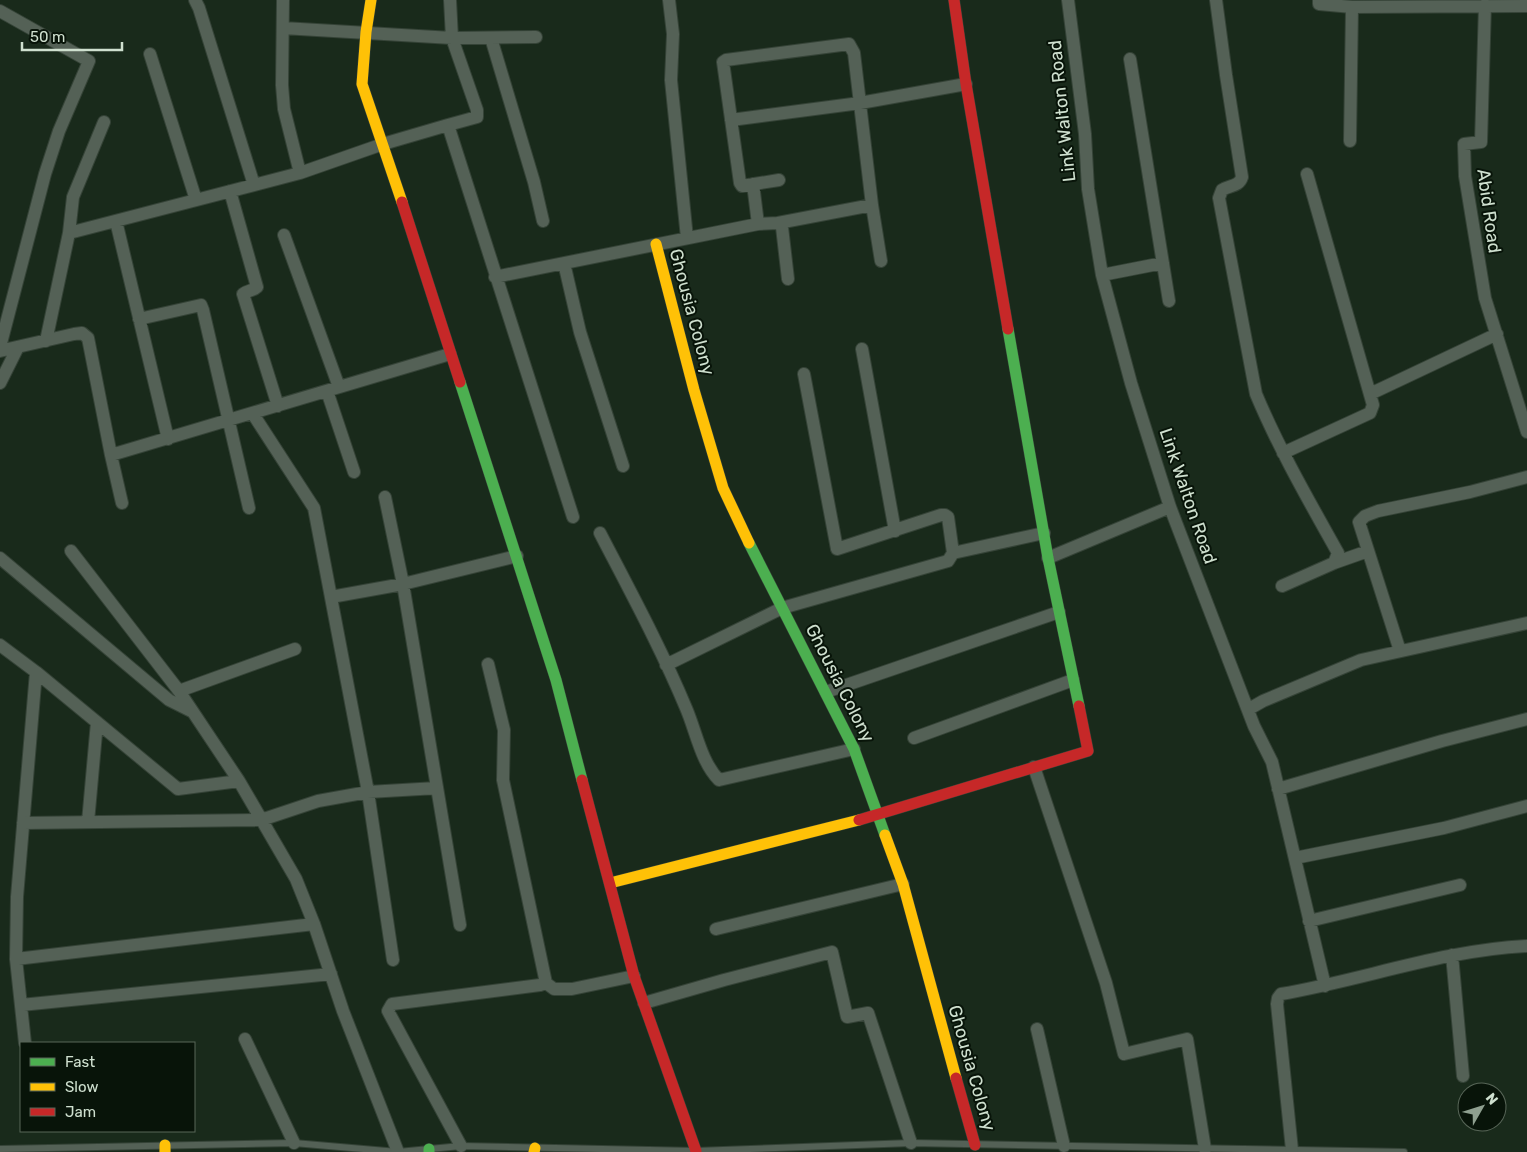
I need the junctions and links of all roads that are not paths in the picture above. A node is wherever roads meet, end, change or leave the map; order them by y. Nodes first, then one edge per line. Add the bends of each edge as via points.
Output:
1 (195, 0) edge
2 (283, 0) edge
3 (371, 0) edge
4 (450, 0) edge
5 (669, 0) edge
6 (954, 0) edge
7 (1068, 0) edge
8 (1216, 0) edge
9 (1319, 0) edge
10 (1384, 3) edge
11 (1485, 5) junction
12 (1527, 6) edge
13 (1352, 7) junction
14 (0, 12) edge
15 (283, 28) junction
16 (366, 32) junction
17 (536, 37) dead end
18 (452, 38) junction
19 (491, 38) junction
20 (150, 54) dead end
21 (1130, 59) dead end
22 (966, 84) junction
23 (860, 103) junction
24 (731, 120) junction
25 (104, 122) dead end
26 (448, 125) junction
27 (1350, 141) dead end
28 (383, 144) junction
29 (300, 173) junction
30 (1307, 174) dead end
31 (779, 180) dead end
32 (753, 184) junction
33 (254, 185) junction
34 (230, 191) junction
35 (196, 200) junction
36 (872, 205) junction
37 (116, 221) junction
38 (543, 221) dead end
39 (778, 223) junction
40 (758, 224) junction
41 (69, 234) junction
42 (284, 235) dead end
43 (687, 238) junction
44 (656, 244) junction
45 (881, 260) dead end
46 (564, 263) junction
47 (1163, 263) junction
48 (1102, 275) junction
49 (495, 277) junction
50 (788, 279) dead end
51 (1169, 301) dead end
52 (139, 319) junction
53 (1496, 334) junction
54 (46, 341) junction
55 (0, 347) edge
56 (18, 347) junction
57 (862, 349) dead end
58 (0, 351) edge
59 (450, 354) junction
60 (804, 374) dead end
61 (0, 383) edge
62 (333, 389) junction
63 (1370, 394) junction
64 (278, 406) junction
65 (253, 414) junction
66 (230, 420) junction
67 (1527, 429) edge
68 (168, 439) junction
69 (1283, 453) junction
70 (111, 455) junction
71 (623, 466) dead end
72 (354, 472) dead end
73 (1527, 477) edge
74 (385, 497) dead end
75 (122, 503) dead end
76 (1170, 507) junction
77 (249, 508) dead end
78 (573, 517) dead end
79 (895, 531) junction
80 (600, 533) dead end
81 (1044, 533) junction
82 (71, 551) dead end
83 (1368, 551) junction
84 (953, 553) junction
85 (516, 556) junction
86 (0, 558) edge
87 (1048, 558) junction
88 (1334, 563) junction
89 (403, 584) junction
90 (1282, 586) dead end
91 (332, 598) junction
92 (782, 608) junction
93 (1059, 612) junction
94 (1527, 623) edge
95 (0, 645) edge
96 (295, 649) dead end
97 (1400, 651) junction
98 (488, 664) dead end
99 (666, 665) junction
100 (36, 672) junction
101 (1073, 680) junction
102 (179, 691) junction
103 (826, 692) junction
104 (1249, 710) junction
105 (193, 712) junction
106 (1527, 718) edge
107 (97, 722) junction
108 (914, 738) dead end
109 (854, 749) junction
110 (1034, 767) junction
111 (239, 781) junction
112 (437, 788) junction
113 (1278, 789) junction
114 (368, 792) junction
115 (1527, 806) edge
116 (877, 815) junction
117 (261, 820) junction
118 (88, 822) junction
119 (23, 823) junction
120 (1295, 858) junction
121 (610, 883) junction
122 (903, 884) junction
123 (1460, 885) dead end
124 (1309, 921) junction
125 (314, 924) junction
126 (460, 926) dead end
127 (716, 929) dead end
128 (1527, 946) edge
129 (1452, 955) junction
130 (16, 960) junction
131 (393, 960) dead end
132 (331, 974) junction
133 (634, 976) junction
134 (546, 983) junction
135 (1325, 986) junction
136 (644, 1003) junction
137 (21, 1005) junction
138 (1037, 1029) dead end
139 (245, 1039) dead end
140 (24, 1042) edge
141 (1463, 1076) dead end
142 (294, 1143) junction
143 (910, 1143) junction
144 (975, 1145) junction
145 (461, 1146) junction
146 (1064, 1146) junction
147 (0, 1149) edge
148 (165, 1149) edge
149 (1205, 1149) junction
150 (429, 1150) edge
151 (535, 1150) edge
152 (1292, 1150) junction
153 (696, 1151) edge
154 (398, 1152) edge
155 (1404, 1152) edge

1 - 33 street
2 - 15 street
3 - 16 street
4 - 18 street
5 - 43 street via 671,80
6 - 22 street
7 - 48 street, Link Walton Road via 1085,134 1088,189
8 - 69 street via 1242,177 1236,185 1222,190 1218,198 1256,394
9 - 13 street via 1319,4
10 - 11 street
10 - 13 street
11 - 12 street
11 - 53 street, Abid Road via 1481,142 1465,144 1464,147 1470,214 1485,298
13 - 27 street
14 - 55 street via 89,61 44,174
15 - 16 street
15 - 29 street via 284,109
16 - 18 street
16 - 28 street via 362,84
17 - 19 street
18 - 19 street
18 - 26 street via 477,117
19 - 38 street
20 - 35 street
21 - 47 street
22 - 23 street
22 - 81 street
23 - 24 street
23 - 24 street via 854,53 849,44 726,60 723,62
23 - 36 street
24 - 32 street via 740,183 742,186
25 - 41 street via 73,197
26 - 28 street
26 - 49 street
28 - 29 street
28 - 59 street
29 - 33 street
30 - 63 street
31 - 32 street
32 - 40 street
33 - 34 street
34 - 35 street
34 - 64 street via 257,287 243,294
35 - 37 street
36 - 39 street
36 - 45 street
37 - 41 street
37 - 52 street
39 - 40 street
39 - 50 street via 782,226
40 - 43 street
41 - 54 street
42 - 62 street
43 - 44 street
44 - 46 street
44 - 92 street, Ghousia Colony via 723,488
46 - 49 street
46 - 71 street via 580,332
47 - 48 street
47 - 51 street
48 - 76 street, Link Walton Road via 1131,383
49 - 78 street
52 - 66 street via 201,305
52 - 68 street
53 - 63 street
53 - 67 street, Abid Road
54 - 56 street
54 - 70 street via 82,333 88,338
56 - 58 street
56 - 61 street
57 - 79 street
59 - 62 street
59 - 85 street
60 - 79 street via 838,549
62 - 64 street
62 - 72 street
63 - 69 street via 1373,405 1370,413
64 - 65 street
65 - 66 street
65 - 91 street via 314,508
66 - 68 street
66 - 77 street
68 - 70 street
69 - 88 street via 1338,553
70 - 75 street
73 - 83 street via 1365,516 1360,522
74 - 89 street
76 - 87 street
76 - 104 street, Link Walton Road
79 - 84 street via 945,515 948,517
80 - 99 street
81 - 84 street
81 - 87 street
82 - 102 street
83 - 88 street
83 - 97 street
84 - 92 street via 948,561
85 - 89 street
85 - 121 street via 556,680
86 - 105 street via 170,700
87 - 93 street
88 - 90 street
89 - 91 street
89 - 112 street
91 - 114 street
92 - 99 street
92 - 103 street, Ghousia Colony
93 - 101 street
93 - 103 street
94 - 97 street
95 - 100 street
96 - 102 street
97 - 104 street via 1361,660 1263,701
98 - 134 street via 504,730 503,780
99 - 109 street via 710,772 719,780
100 - 107 street
100 - 119 street
101 - 108 street
101 - 110 street via 1088,751
102 - 105 street
103 - 109 street, Ghousia Colony
104 - 113 street, Link Walton Road via 1272,762
105 - 111 street
106 - 113 street
107 - 111 street via 178,789
107 - 118 street
109 - 116 street, Ghousia Colony
110 - 116 street
110 - 149 street via 1106,983 1124,1054 1187,1039
111 - 117 street
112 - 114 street
112 - 126 street
113 - 120 street, Link Walton Road
114 - 117 street via 318,800
114 - 131 street
115 - 120 street via 1444,828
116 - 121 street
116 - 122 street, Ghousia Colony
117 - 118 street
117 - 125 street via 296,879
118 - 119 street
119 - 130 street via 16,897
120 - 124 street, Link Walton Road
121 - 133 street
122 - 127 street
122 - 144 street, Ghousia Colony
123 - 124 street
124 - 135 street, Link Walton Road
125 - 130 street
125 - 132 street
128 - 129 street
129 - 135 street
129 - 141 street
130 - 137 street
132 - 137 street
132 - 154 street
133 - 134 street via 563,990 554,989
133 - 136 street
134 - 145 street via 392,1004 388,1011
135 - 152 street via 1281,994 1278,998
136 - 143 street via 832,952 847,1017 868,1013
136 - 153 street
137 - 140 street
138 - 146 street
139 - 142 street
142 - 148 lane
142 - 154 lane
143 - 144 lane
143 - 153 lane
144 - 146 lane
145 - 150 lane
145 - 151 lane
146 - 149 lane
147 - 148 lane
149 - 152 lane
150 - 154 lane
151 - 153 lane
152 - 155 lane

